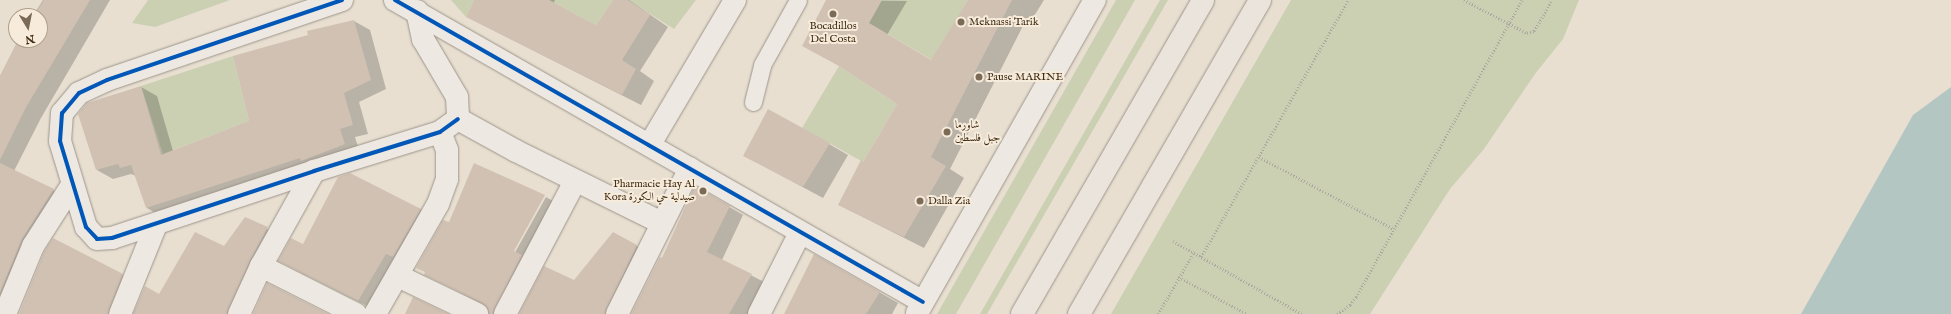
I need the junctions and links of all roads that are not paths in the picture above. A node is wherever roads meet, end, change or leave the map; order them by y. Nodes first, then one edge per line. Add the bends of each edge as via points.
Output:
1 (342, 0) edge
2 (395, 0) edge
3 (735, 0) edge
4 (798, 0) edge
5 (1095, 0) edge
6 (1203, 0) edge
7 (1260, 0) edge
8 (416, 11) junction
9 (753, 102) dead end
10 (458, 119) junction
11 (440, 132) junction
12 (650, 144) junction
13 (690, 168) junction
14 (314, 171) junction
15 (575, 181) junction
16 (72, 185) junction
17 (662, 223) junction
18 (156, 225) junction
19 (800, 233) junction
20 (261, 266) junction
21 (398, 276) junction
22 (920, 308) edge
23 (5, 314) edge
24 (120, 314) edge
25 (239, 314) edge
26 (356, 314) edge
27 (375, 314) edge
28 (477, 314) edge
29 (505, 314) edge
30 (618, 314) edge
31 (760, 314) edge
32 (1022, 314) edge
33 (1079, 314) edge

1 - 16 street via 107,80 79,93 62,113 60,141
2 - 8 street
3 - 12 street
4 - 9 lane via 762,64
5 - 22 street
6 - 32 main road
7 - 33 main road
8 - 10 street via 423,39 457,97
8 - 12 street
10 - 11 street
10 - 15 street
11 - 14 street
11 - 21 street via 447,150 447,179 438,204
12 - 13 street
13 - 17 street
13 - 19 street
14 - 18 street
14 - 20 street
15 - 17 street
15 - 29 street
16 - 18 street via 86,227 97,239 112,238
16 - 23 street via 33,246
17 - 30 street
18 - 24 street
19 - 22 street
19 - 31 street
20 - 25 street
20 - 26 street
21 - 27 street
21 - 28 street

